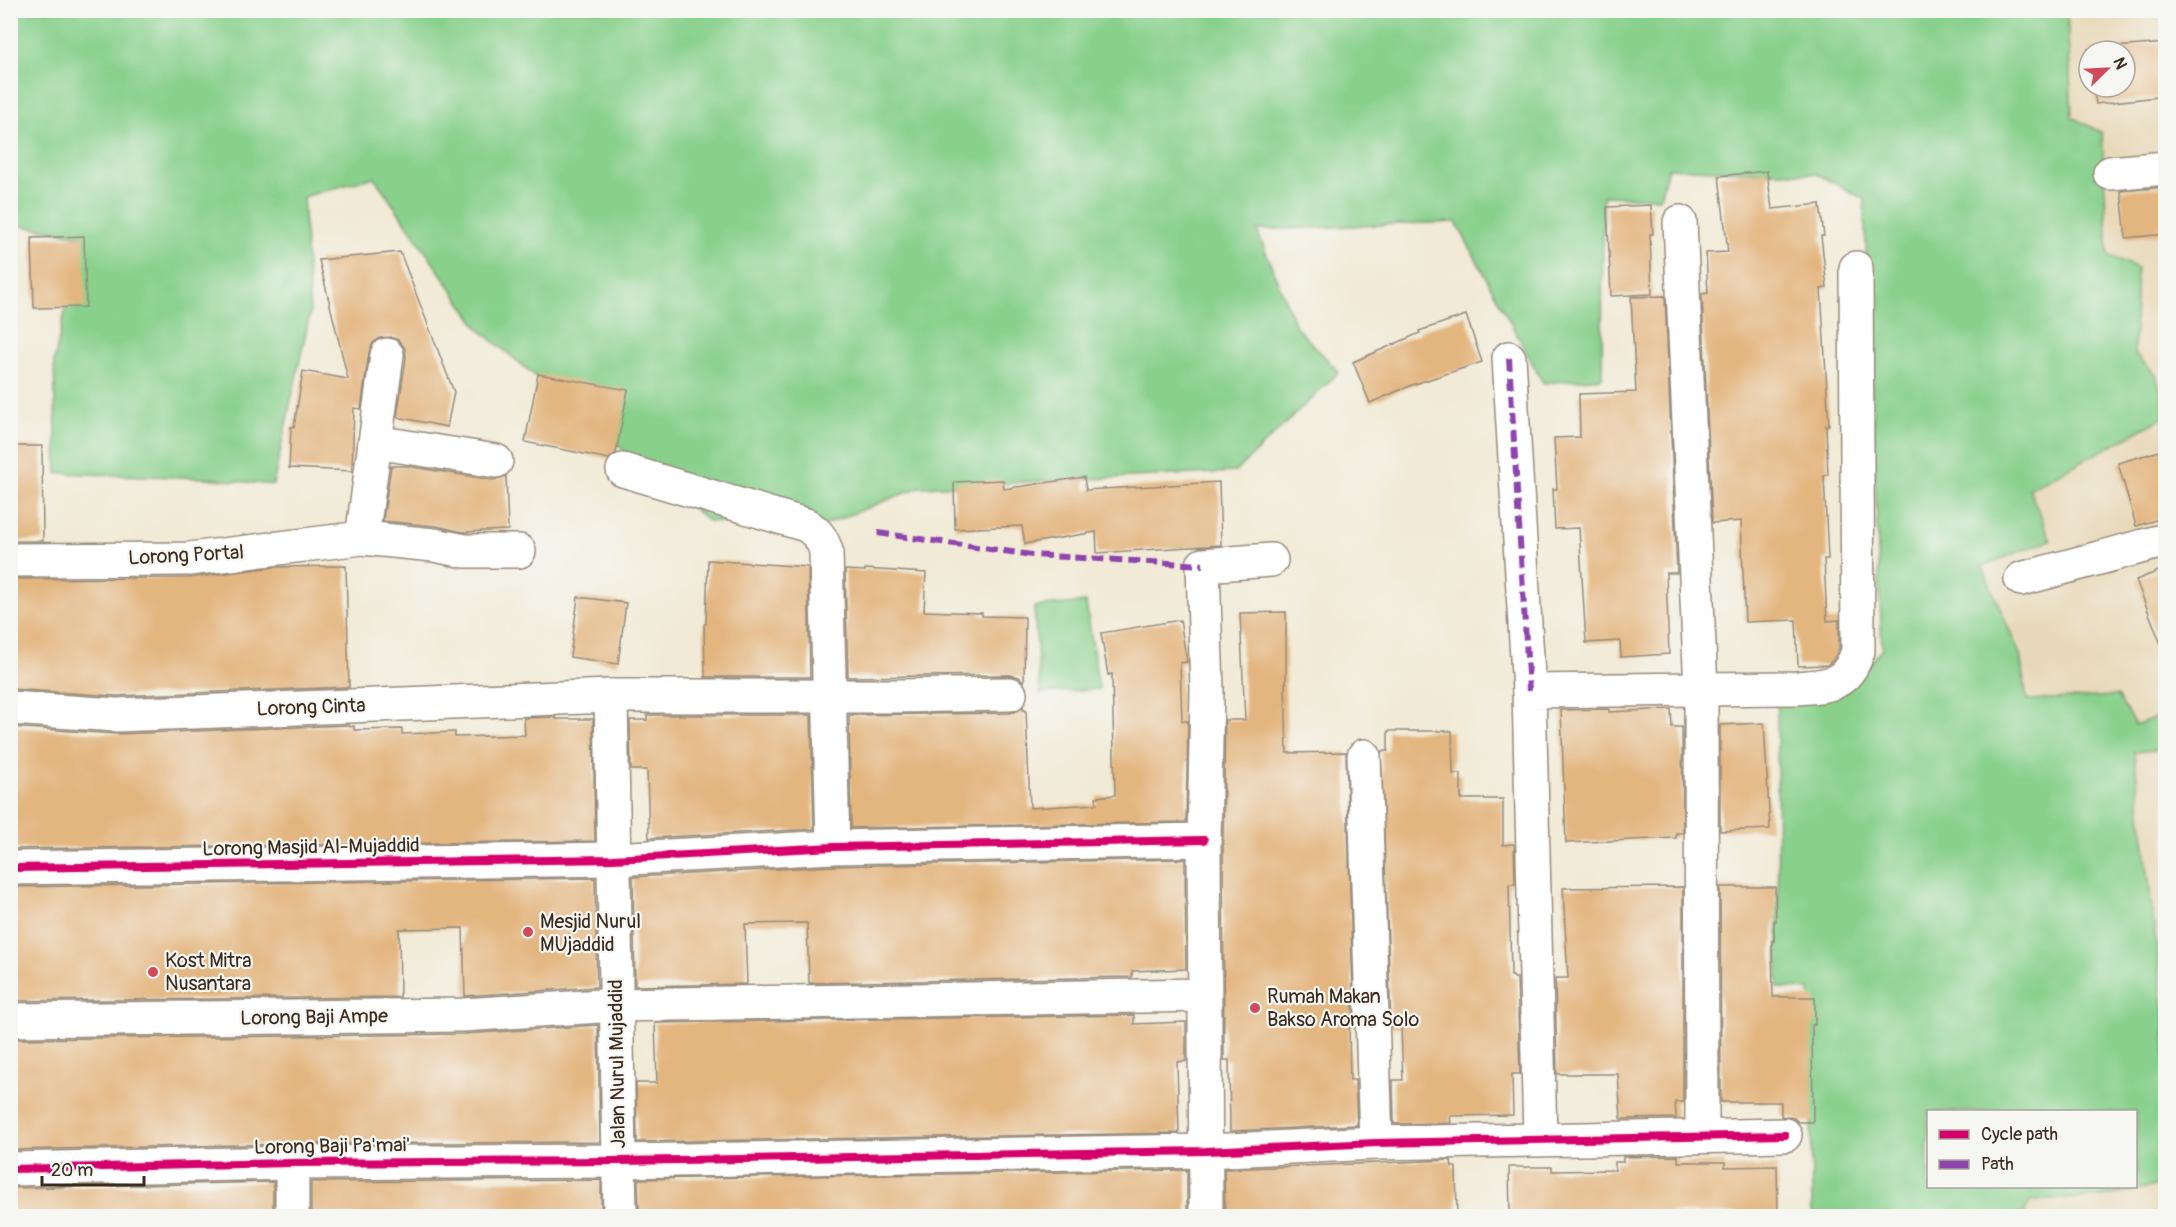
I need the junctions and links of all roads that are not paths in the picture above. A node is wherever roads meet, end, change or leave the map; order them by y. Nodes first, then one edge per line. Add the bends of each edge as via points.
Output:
1 (2166, 168) edge
2 (2110, 173) dead end
3 (1680, 222) dead end
4 (1856, 268) dead end
5 (387, 355) dead end
6 (1509, 357) dead end
7 (375, 442) junction
8 (496, 461) dead end
9 (623, 470) dead end
10 (362, 538) junction
11 (2166, 540) edge
12 (519, 551) dead end
13 (10, 560) edge
14 (1271, 560) dead end
15 (2021, 579) dead end
16 (1701, 689) junction
17 (1529, 691) junction
18 (1010, 693) dead end
19 (611, 696) junction
20 (831, 696) junction
21 (10, 708) edge
22 (1364, 756) dead end
23 (1204, 840) junction
24 (833, 847) junction
25 (613, 859) junction
26 (10, 868) edge
27 (1204, 994) junction
28 (616, 1005) junction
29 (10, 1020) edge
30 (1785, 1135) dead end
31 (1702, 1136) junction
32 (1540, 1138) junction
33 (1376, 1143) junction
34 (1206, 1151) junction
35 (619, 1161) junction
36 (292, 1163) junction
37 (10, 1169) edge
38 (292, 1216) edge
39 (620, 1216) edge
40 (1206, 1216) edge

1 - 2 street
3 - 16 street
4 - 16 street via 1858,651 1854,666 1829,685
5 - 7 street
6 - 17 street
7 - 8 street
7 - 10 street
9 - 20 street via 816,531 826,551
10 - 12 street, Lorong Portal via 465,551
10 - 13 street, Lorong Portal via 189,559
11 - 15 street
14 - 23 street via 1203,565 1207,690
16 - 17 street
16 - 31 street
17 - 32 street
18 - 20 street, Lorong Cinta
19 - 20 street, Lorong Cinta
19 - 21 street, Lorong Cinta via 116,715
19 - 25 street, Jalan Nurul Mujaddid
20 - 24 street
22 - 33 street
23 - 24 street, Lorong Masjid Al-Mujaddid
23 - 27 street
24 - 25 street, Lorong Masjid Al-Mujaddid
25 - 26 street, Lorong Masjid Al-Mujaddid
25 - 28 street, Jalan Nurul Mujaddid
27 - 28 street, Lorong Baji Ampe
27 - 34 street
28 - 29 street, Lorong Baji Ampe via 463,1015
28 - 35 street, Jalan Nurul Mujaddid
30 - 31 street, Lorong Baji Pa'mai'
31 - 32 street, Lorong Baji Pa'mai'
32 - 33 street, Lorong Baji Pa'mai'
33 - 34 street, Lorong Baji Pa'mai'
34 - 35 street, Lorong Baji Pa'mai'
34 - 40 street
35 - 36 street, Lorong Baji Pa'mai'
35 - 39 street, Jalan Nurul Mujaddid
36 - 37 street, Lorong Baji Pa'mai'
36 - 38 street

